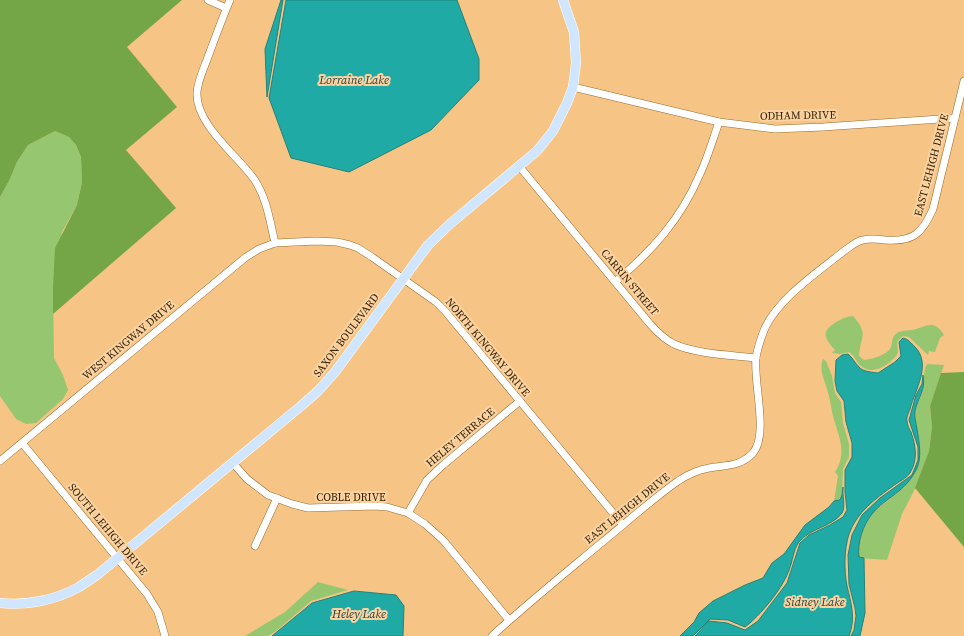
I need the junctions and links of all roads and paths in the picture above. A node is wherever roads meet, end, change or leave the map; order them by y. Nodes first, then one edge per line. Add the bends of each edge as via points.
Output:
1 (208, 0) edge
2 (230, 0) edge
3 (563, 0) edge
4 (226, 8) junction
5 (964, 81) edge
6 (573, 87) junction
7 (955, 118) junction
8 (719, 122) junction
9 (519, 166) junction
10 (275, 243) junction
11 (403, 278) junction
12 (615, 282) junction
13 (756, 358) junction
14 (520, 401) junction
15 (22, 443) junction
16 (0, 461) edge
17 (232, 462) junction
18 (277, 498) junction
19 (408, 513) junction
20 (623, 525) junction
21 (255, 546) dead end
22 (118, 558) junction
23 (0, 603) edge
24 (509, 620) junction
25 (165, 636) edge
26 (492, 636) edge

1 - 4 street
2 - 4 street
3 - 6 main road, SAXON BOULEVARD via 575,39
4 - 10 street via 198,82 198,102 207,124 261,192
5 - 7 street, EAST LEHIGH DRIVE
6 - 8 street, ODHAM DRIVE
6 - 9 main road, SAXON BOULEVARD via 553,131 537,151
7 - 8 street, ODHAM DRIVE via 775,128
7 - 13 street, EAST LEHIGH DRIVE via 933,209 927,223 917,235 905,240 873,238 862,240 844,251 788,298 773,314 764,329
8 - 12 street via 700,174 680,212 658,242
9 - 11 main road, SAXON BOULEVARD via 435,238
9 - 12 street, CARRIN STREET
10 - 11 street, NORTH KINGWAY DRIVE via 316,241 350,245
10 - 15 street, WEST KINGWAY DRIVE via 240,261
11 - 14 street, NORTH KINGWAY DRIVE via 448,314
11 - 17 main road, SAXON BOULEVARD via 335,372 313,395
12 - 13 street, CARRIN STREET via 650,324 674,344 689,349
13 - 20 street, EAST LEHIGH DRIVE via 760,427 759,441 754,451 738,464 709,468 680,480
14 - 19 street, HELEY TERRACE via 427,480
14 - 20 street, NORTH KINGWAY DRIVE
15 - 16 street, WEST KINGWAY DRIVE
15 - 22 street, SOUTH LEHIGH DRIVE
17 - 18 street, COBLE DRIVE via 247,479 268,495
17 - 22 main road, SAXON BOULEVARD
18 - 19 street, COBLE DRIVE via 308,508 374,506
18 - 21 street
19 - 24 street, COBLE DRIVE via 443,540
20 - 24 street, EAST LEHIGH DRIVE
22 - 23 main road, SAXON BOULEVARD via 78,588 61,595 23,604
22 - 25 street, SOUTH LEHIGH DRIVE via 158,612
24 - 26 street, EAST LEHIGH DRIVE

